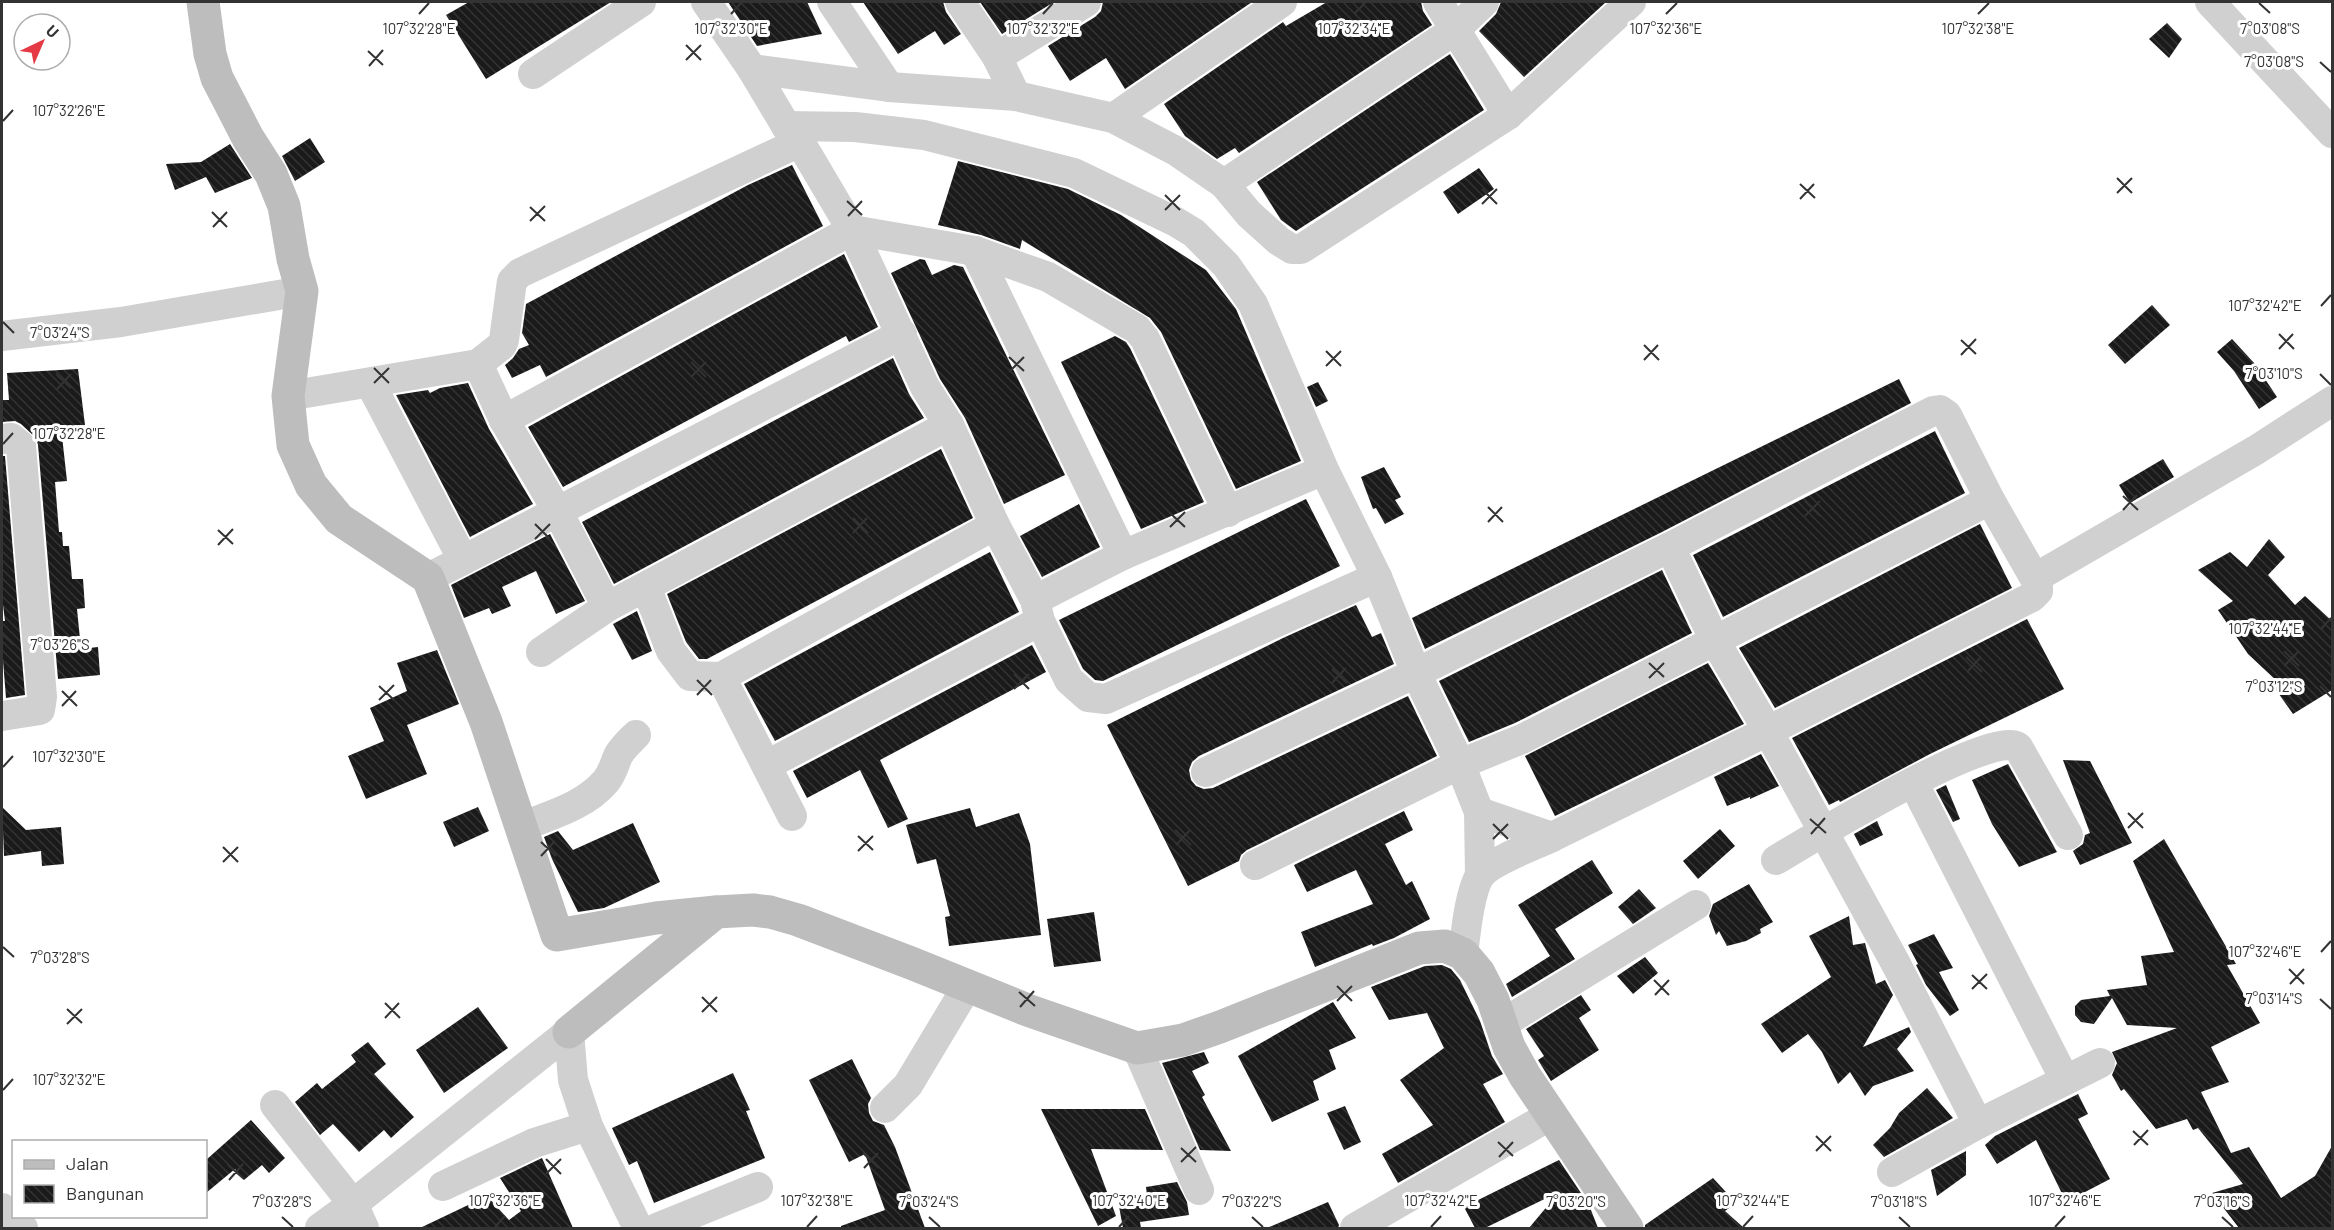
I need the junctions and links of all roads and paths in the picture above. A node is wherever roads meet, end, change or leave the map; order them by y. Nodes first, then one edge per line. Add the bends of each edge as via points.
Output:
1 (203, 2) edge
2 (641, 2) edge
3 (706, 2) edge
4 (832, 2) edge
5 (960, 2) edge
6 (1086, 2) edge
7 (1282, 2) edge
8 (1438, 2) edge
9 (1484, 2) edge
10 (1631, 2) edge
11 (2210, 2) edge
12 (1455, 30) junction
13 (996, 57) junction
14 (754, 72) junction
15 (533, 74) dead end
16 (889, 87) junction
17 (1016, 96) junction
18 (1508, 115) junction
19 (1113, 118) junction
20 (788, 126) junction
21 (2332, 132) edge
22 (1224, 184) junction
23 (852, 230) junction
24 (975, 251) junction
25 (302, 291) junction
26 (902, 334) junction
27 (2, 336) edge
28 (478, 364) junction
29 (370, 383) junction
30 (288, 396) junction
31 (2332, 401) edge
32 (504, 420) junction
33 (949, 425) junction
34 (2, 439) edge
35 (1324, 470) junction
36 (1990, 500) junction
37 (558, 512) junction
38 (1228, 512) junction
39 (995, 525) junction
40 (1670, 547) junction
41 (1123, 555) junction
42 (463, 560) junction
43 (1377, 577) junction
44 (428, 578) junction
45 (2035, 578) junction
46 (646, 586) junction
47 (607, 607) junction
48 (1037, 611) junction
49 (1715, 641) junction
50 (541, 652) dead end
51 (1416, 673) junction
52 (721, 677) junction
53 (2, 716) edge
54 (1768, 731) junction
55 (636, 735) dead end
56 (1460, 764) junction
57 (767, 765) junction
58 (1206, 772) dead end
59 (1913, 782) junction
60 (1479, 812) junction
61 (792, 816) dead end
62 (521, 827) junction
63 (1824, 832) junction
64 (2068, 835) dead end
65 (1552, 837) junction
66 (1776, 860) dead end
67 (1255, 865) dead end
68 (1480, 876) junction
69 (1696, 905) dead end
70 (716, 912) junction
71 (1463, 954) junction
72 (968, 985) junction
73 (1500, 1025) junction
74 (569, 1032) junction
75 (1137, 1048) junction
76 (2100, 1063) dead end
77 (2065, 1080) junction
78 (275, 1105) dead end
79 (885, 1108) dead end
80 (1551, 1115) junction
81 (1978, 1124) junction
82 (588, 1126) junction
83 (1892, 1172) dead end
84 (443, 1186) dead end
85 (758, 1187) dead end
86 (1199, 1190) dead end
87 (359, 1216) edge
88 (320, 1228) edge
89 (638, 1228) edge
90 (657, 1228) edge
91 (1355, 1228) edge
92 (1627, 1228) edge

1 - 25 street via 217,78 271,174 284,206
2 - 15 street
3 - 14 street
4 - 16 street
5 - 13 street
6 - 13 street
7 - 19 street
8 - 12 street
9 - 12 street
10 - 18 street
11 - 21 street
12 - 18 street
12 - 22 street
13 - 17 street
14 - 16 street
14 - 20 street
16 - 17 street
17 - 19 street
18 - 22 street via 1301,249 1292,249 1279,241
19 - 22 street via 1176,151
20 - 23 street
20 - 28 street via 520,273 512,281 504,340
20 - 35 street via 855,127 924,135 1074,173 1194,233 1226,265 1252,304
23 - 24 street
23 - 26 street
23 - 32 street
24 - 38 street via 1048,277 1137,329
24 - 41 street
25 - 27 street via 121,322
25 - 30 street
26 - 33 street via 925,387
26 - 37 street
28 - 29 street
28 - 32 street
29 - 30 street
29 - 42 street
30 - 44 street via 293,445 324,503 363,537
31 - 45 street via 2256,450
32 - 37 street
33 - 39 street
33 - 46 street
34 - 53 street via 11,438 21,446 42,698 40,710
35 - 38 street
35 - 43 street
36 - 40 street via 1947,415 1933,411
36 - 45 street
36 - 49 street
37 - 42 street
37 - 47 street
38 - 41 street
39 - 48 street
39 - 52 street
40 - 49 street
40 - 51 street
41 - 48 street
42 - 44 street
43 - 48 street via 1106,699 1088,697 1069,680
43 - 51 street
44 - 62 street via 486,722
45 - 54 street via 2038,591 2032,597
46 - 47 street
46 - 52 street via 671,651 690,675
47 - 50 street
48 - 57 street
49 - 54 street
49 - 56 street via 1522,739
51 - 56 street
51 - 58 street
52 - 57 street
54 - 63 street
54 - 65 street
55 - 62 street via 595,792
56 - 60 street
56 - 67 street
57 - 61 street
59 - 63 street
59 - 64 street via 1992,747 2013,744 2023,754
59 - 77 street
60 - 65 street
60 - 68 street
62 - 70 street via 557,935
63 - 66 street
63 - 81 street
65 - 68 street via 1497,862
68 - 71 street via 1469,912
69 - 73 street
70 - 72 street via 770,912 798,920
70 - 74 street
71 - 73 street via 1479,973
71 - 75 street via 1445,946 1419,948 1220,1027 1183,1040
72 - 75 street
72 - 79 street via 908,1085
73 - 80 street via 1525,1076
74 - 82 street via 573,1080
74 - 87 street
75 - 86 street
76 - 77 street
77 - 81 street
78 - 87 street
80 - 91 street
80 - 92 street
81 - 83 street
82 - 84 street via 534,1143
82 - 89 street
85 - 90 street
87 - 88 street

